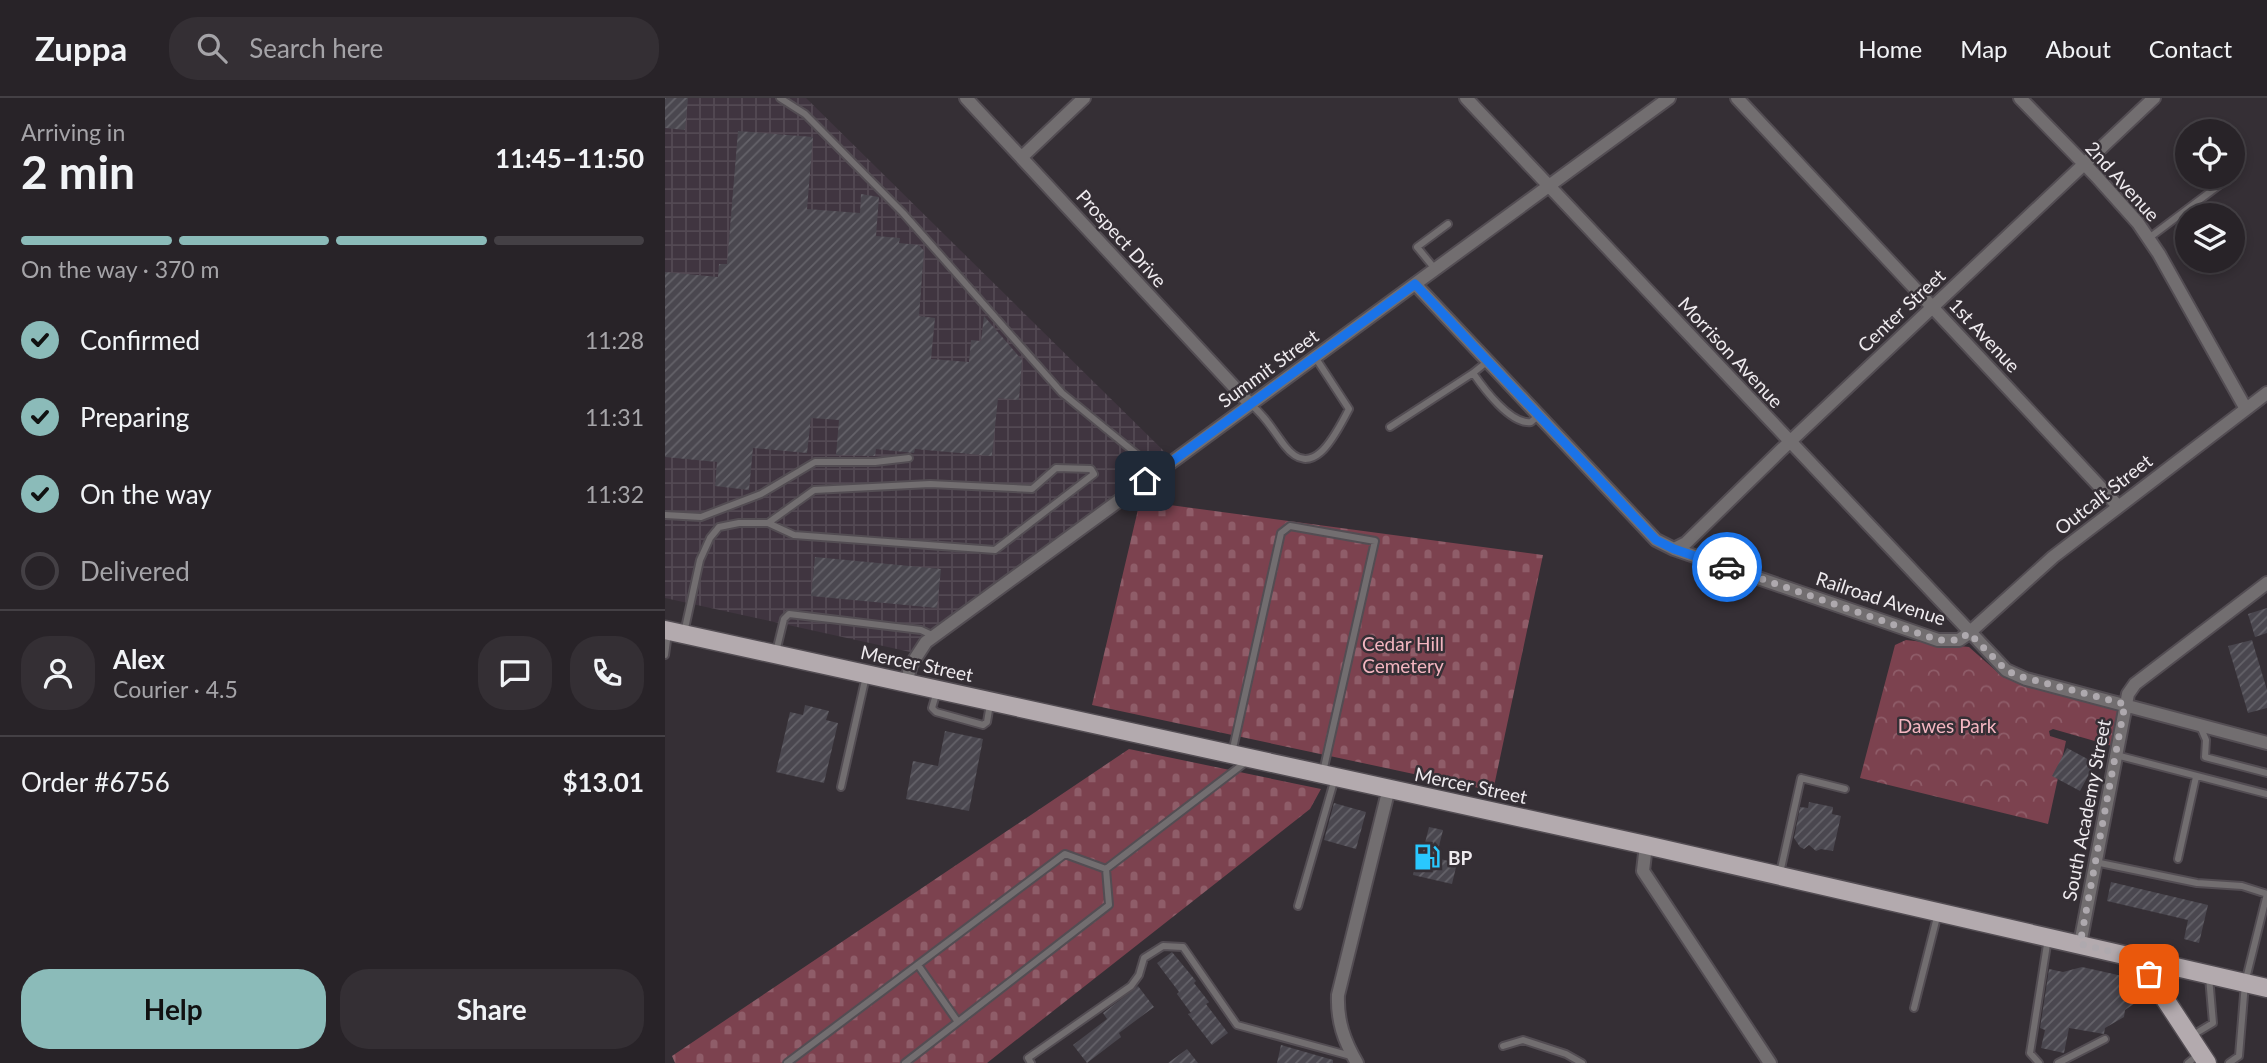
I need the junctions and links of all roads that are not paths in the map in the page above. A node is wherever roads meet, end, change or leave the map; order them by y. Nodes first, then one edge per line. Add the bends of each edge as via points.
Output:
1 (780, 98) edge
2 (965, 98) edge
3 (1084, 98) edge
4 (1466, 98) edge
5 (1669, 98) edge
6 (1737, 98) edge
7 (2020, 98) edge
8 (2154, 98) edge
9 (1022, 157) junction
10 (2084, 164) junction
11 (1549, 186) junction
12 (2214, 189) edge
13 (1448, 224) dead end
14 (2149, 238) junction
15 (1435, 269) junction
16 (1415, 284) junction
17 (1932, 307) junction
18 (1315, 357) junction
19 (1487, 361) junction
20 (1473, 373) junction
21 (2267, 393) edge
22 (1250, 404) junction
23 (2246, 409) junction
24 (1539, 415) junction
25 (1390, 427) dead end
26 (1789, 442) junction
27 (909, 458) dead end
28 (1155, 474) junction
29 (2119, 506) junction
30 (665, 515) edge
31 (768, 523) junction
32 (1674, 549) junction
33 (2267, 583) edge
34 (673, 632) edge
35 (1969, 633) junction
36 (934, 636) junction
37 (775, 654) junction
38 (665, 655) edge
39 (866, 674) junction
40 (906, 682) junction
41 (937, 689) junction
42 (990, 701) junction
43 (2125, 704) junction
44 (2200, 725) junction
45 (2267, 743) edge
46 (1232, 753) junction
47 (2116, 755) junction
48 (1251, 758) junction
49 (2267, 773) edge
50 (1329, 775) junction
51 (2196, 777) junction
52 (841, 787) dead end
53 (1389, 789) junction
54 (1845, 789) dead end
55 (2267, 794) edge
56 (1646, 845) junction
57 (2178, 859) dead end
58 (2095, 862) junction
59 (1106, 869) junction
60 (1780, 875) junction
61 (1298, 906) dead end
62 (1938, 911) junction
63 (2048, 936) junction
64 (2080, 944) junction
65 (2138, 958) junction
66 (918, 965) junction
67 (2209, 975) junction
68 (2245, 984) junction
69 (2267, 988) edge
70 (1914, 1008) dead end
71 (958, 1022) junction
72 (2190, 1037) junction
73 (2105, 1039) dead end
74 (1503, 1046) dead end
75 (1355, 1060) edge
76 (2199, 1060) edge
77 (787, 1063) edge
78 (905, 1063) edge
79 (1031, 1063) edge
80 (1582, 1063) edge
81 (1770, 1063) edge
82 (2039, 1063) edge
83 (2058, 1063) edge
84 (2229, 1063) edge

1 - 28 lane via 805,114 903,213 1062,393
2 - 9 street, Prospect Drive
3 - 9 street
4 - 11 street, Morrison Avenue
5 - 11 street, Summit Street
6 - 17 street, 1st Avenue
7 - 10 street, 2nd Avenue
8 - 10 street, Center Street
9 - 22 street, Prospect Drive
10 - 14 street, 2nd Avenue
10 - 17 street, Center Street
11 - 15 street, Summit Street
11 - 26 street, Morrison Avenue
12 - 14 lane
13 - 15 lane via 1417,247
14 - 23 street, 2nd Avenue
15 - 16 street, Summit Street
16 - 18 street, Summit Street
16 - 19 street, Railroad Avenue
17 - 26 street, Center Street
17 - 29 street, 1st Avenue
18 - 22 street, Summit Street
18 - 22 lane via 1349,409 1321,453 1309,459 1288,450
19 - 20 lane
19 - 24 street, Railroad Avenue
20 - 24 lane via 1518,421 1531,422
20 - 25 lane
21 - 23 street, Outcalt Street
22 - 28 street, Summit Street
23 - 29 street, Outcalt Street
24 - 32 street, Railroad Avenue via 1656,540
26 - 32 street, Center Street via 1686,543
26 - 35 street, Morrison Avenue
27 - 30 lane via 815,462 761,494 701,517
28 - 36 street, Summit Street
29 - 35 street, Outcalt Street via 2053,557
31 - 31 lane via 814,490 930,484 1032,489 1056,468 1091,469 1094,474 995,550 794,535
31 - 34 lane via 719,527 700,560
32 - 35 street, Railroad Avenue via 1938,640 1959,640
33 - 43 street, South Academy Street via 2135,684
34 - 37 main road, Mercer Street
34 - 38 lane
35 - 43 street, Railroad Avenue via 2018,676
36 - 37 lane via 921,630 789,614 783,620
36 - 40 street, Summit Street via 917,653
37 - 39 main road, Mercer Street
39 - 40 main road, Mercer Street
39 - 52 lane
40 - 41 main road, Mercer Street
41 - 42 main road, Mercer Street
41 - 42 lane via 932,708 936,712 983,725
42 - 46 main road, Mercer Street
43 - 44 street, Railroad Avenue
43 - 47 street, South Academy Street
44 - 45 street, Railroad Avenue
44 - 49 lane via 2206,740 2205,757
46 - 48 main road, Mercer Street
46 - 50 lane via 1281,533 1290,526 1375,541
47 - 51 lane
47 - 58 street, South Academy Street
48 - 50 main road, Mercer Street
48 - 59 lane
50 - 53 main road, Mercer Street
50 - 61 lane
51 - 55 lane
51 - 57 lane
53 - 56 main road, Mercer Street
53 - 75 street via 1338,995 1340,1029
54 - 60 lane via 1801,778
56 - 60 main road, Mercer Street
56 - 81 street via 1643,870
58 - 64 street, South Academy Street
58 - 68 lane via 2267,894
59 - 66 lane via 1065,854
59 - 71 lane via 1109,905
60 - 62 main road, Mercer Street
62 - 63 main road, Mercer Street
62 - 70 lane
63 - 64 main road, Mercer Street
63 - 82 lane via 2030,1053
64 - 65 main road, Mercer Street
65 - 67 main road, Mercer Street
65 - 72 main road
66 - 71 lane
66 - 77 lane
67 - 68 main road, Mercer Street
67 - 72 lane via 2213,1023
68 - 69 main road, Mercer Street
68 - 84 lane via 2239,1056
71 - 78 lane
72 - 76 main road
73 - 83 lane
74 - 80 lane via 1523,1040
75 - 79 lane via 1237,1025 1183,947 1163,946 1144,958 1131,986 1028,1058

